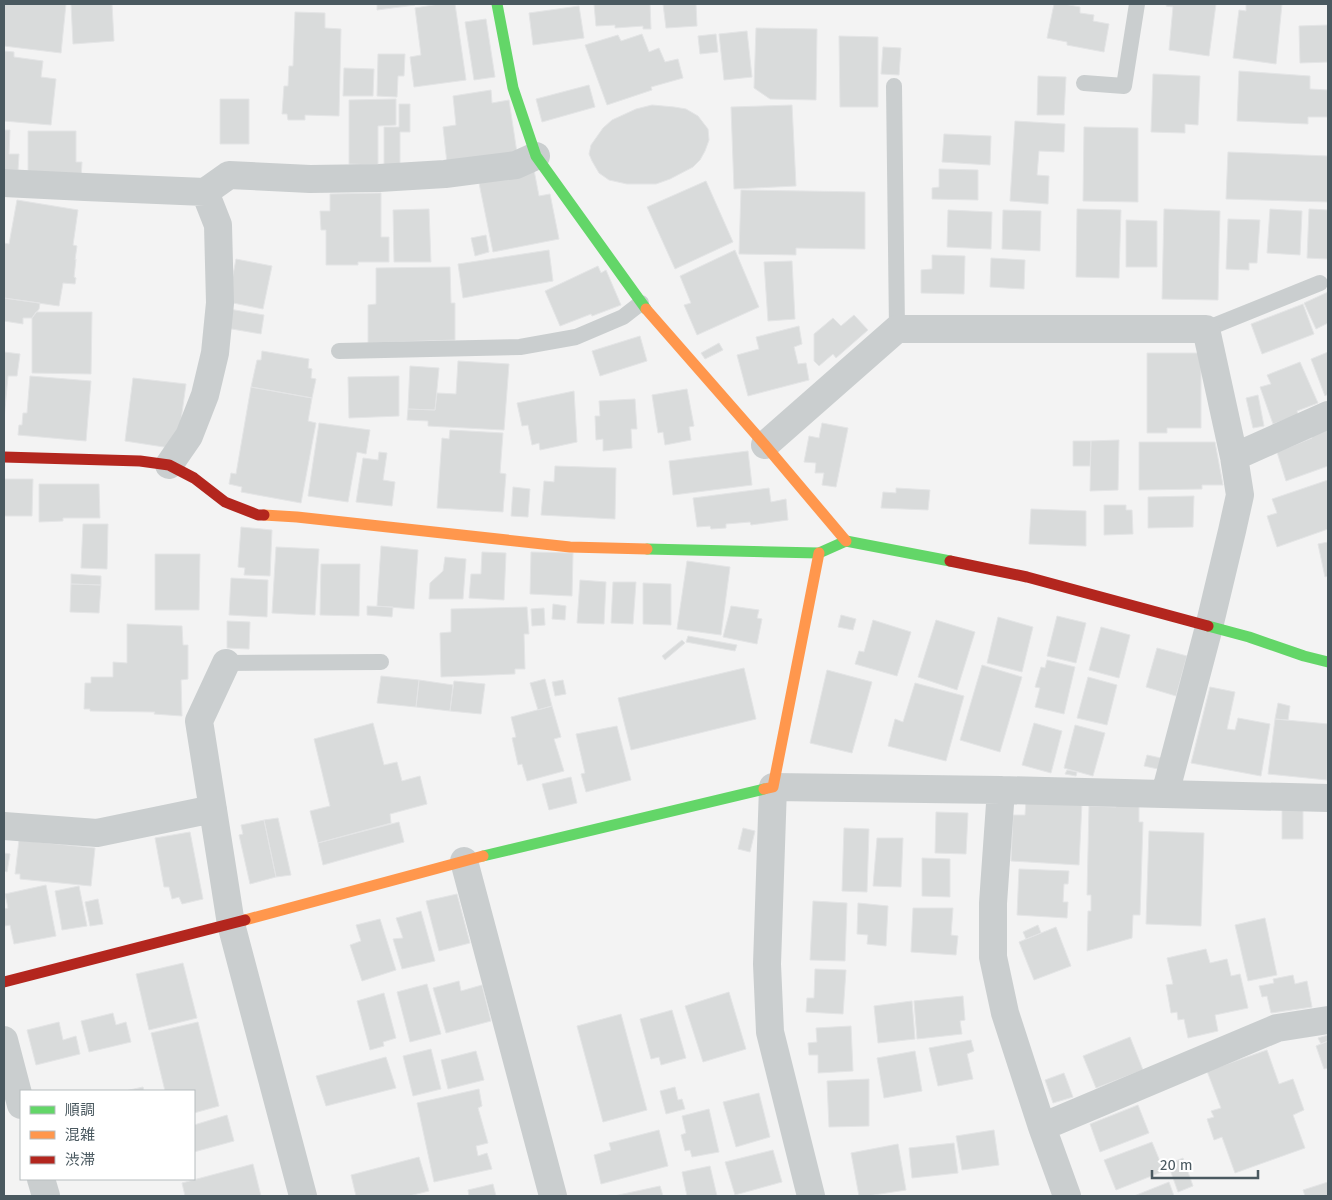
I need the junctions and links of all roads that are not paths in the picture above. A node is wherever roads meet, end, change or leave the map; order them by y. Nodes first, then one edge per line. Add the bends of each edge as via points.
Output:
1 (496, 4) edge
2 (1137, 4) edge
3 (1084, 82) dead end
4 (894, 86) dead end
5 (536, 156) junction
6 (4, 182) edge
7 (205, 192) junction
8 (1320, 283) dead end
9 (641, 303) junction
10 (897, 329) junction
11 (1206, 329) junction
12 (339, 351) dead end
13 (1328, 415) edge
14 (765, 445) junction
15 (4, 457) edge
16 (1234, 458) junction
17 (169, 465) junction
18 (846, 541) junction
19 (819, 553) junction
20 (1209, 627) junction
21 (381, 662) dead end
22 (1328, 662) edge
23 (226, 663) joint
24 (773, 787) junction
25 (1001, 790) junction
26 (1165, 794) junction
27 (1328, 798) edge
28 (214, 809) junction
29 (4, 826) edge
30 (464, 862) junction
31 (231, 924) junction
32 (4, 982) edge
33 (1328, 1020) edge
34 (4, 1040) edge
35 (20, 1101) edge
36 (1042, 1127) junction
37 (41, 1180) edge
38 (46, 1196) edge
39 (303, 1196) edge
40 (554, 1196) edge
41 (811, 1196) edge
42 (1067, 1196) edge

1 - 5 street via 513,88
2 - 3 lane via 1124,86
4 - 10 lane
5 - 7 street via 516,165 444,174 310,179 229,175
5 - 9 street
6 - 7 street
7 - 17 street via 218,224 220,303 215,353 205,395 189,436
8 - 11 lane
9 - 12 lane via 623,317 576,337 520,347
9 - 14 street
10 - 11 street
10 - 14 street
11 - 16 street
13 - 16 street
14 - 18 street
15 - 17 street via 140,461
16 - 20 street via 1240,495
17 - 19 street via 194,478 225,502 258,515 570,547
18 - 19 street
18 - 20 street via 1027,577
19 - 24 street
20 - 22 street
20 - 26 street
21 - 23 lane
23 - 28 street via 200,721
24 - 25 street
24 - 30 street
24 - 41 street via 767,964 770,1032
25 - 26 street
25 - 36 street via 993,903 994,957 1005,1013
26 - 27 street
28 - 29 street via 97,833
28 - 31 street
30 - 31 street
30 - 40 street
31 - 32 street
31 - 39 street
33 - 36 street via 1277,1028
34 - 35 street
36 - 42 street
37 - 38 street

